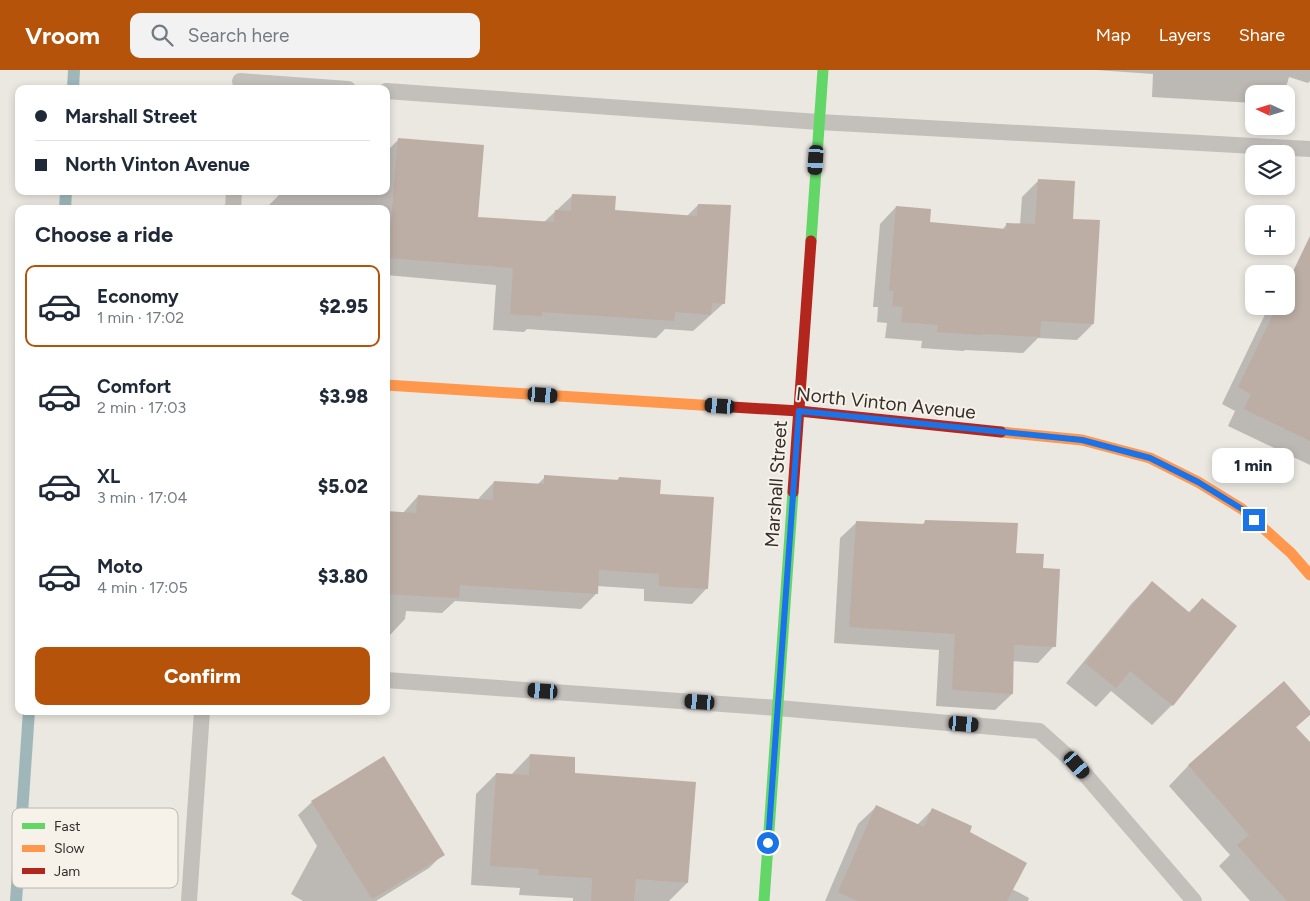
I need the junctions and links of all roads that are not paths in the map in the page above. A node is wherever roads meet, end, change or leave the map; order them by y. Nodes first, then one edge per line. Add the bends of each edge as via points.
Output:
1 (823, 70) edge
2 (240, 80) edge
3 (300, 85) edge
4 (390, 91) edge
5 (819, 122) junction
6 (1310, 150) edge
7 (390, 385) edge
8 (799, 411) junction
9 (1310, 575) edge
10 (390, 680) edge
11 (778, 708) junction
12 (202, 715) edge
13 (189, 901) edge
14 (764, 901) edge
15 (1194, 901) edge

1 - 5 street, Marshall Street
2 - 3 lane
4 - 5 lane
5 - 6 lane
5 - 8 street, Marshall Street
7 - 8 street, North Vinton Avenue
8 - 9 street, North Vinton Avenue via 1082,440 1150,458 1242,509 1291,553
8 - 11 street, Marshall Street
10 - 11 lane
11 - 14 street, Marshall Street
11 - 15 lane via 1039,731 1077,765
12 - 13 lane

